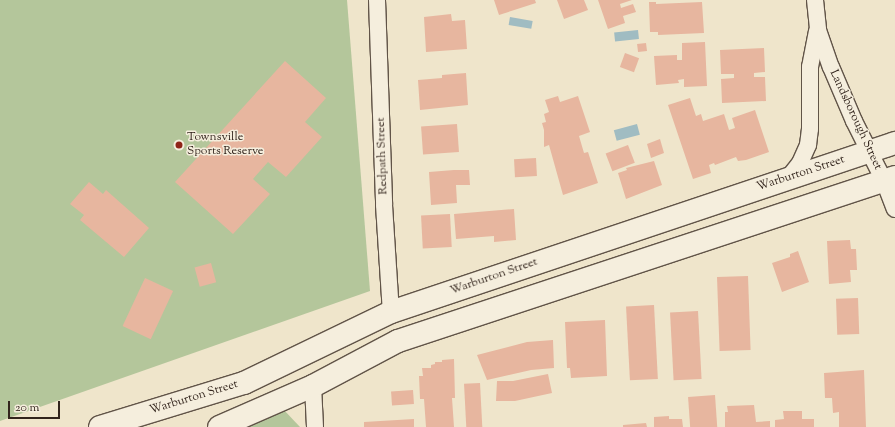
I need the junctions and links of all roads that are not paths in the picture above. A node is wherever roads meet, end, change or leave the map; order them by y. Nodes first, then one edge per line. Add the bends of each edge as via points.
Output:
1 (377, 0) edge
2 (815, 0) edge
3 (818, 30) junction
4 (895, 143) edge
5 (868, 151) junction
6 (789, 177) junction
7 (890, 179) edge
8 (895, 209) edge
9 (391, 312) junction
10 (313, 386) junction
11 (100, 427) edge
12 (219, 427) edge
13 (315, 427) edge

1 - 9 street, Redpath Street via 384,205
2 - 3 street, Landsborough Street
3 - 5 street, Landsborough Street via 846,103
3 - 6 street, Landsborough Street via 810,67 808,145 800,163
4 - 5 main road, Warburton Street
5 - 6 main road, Warburton Street
5 - 7 street, Landsborough Street
6 - 9 main road, Warburton Street
7 - 8 street, Landsborough Street
7 - 10 main road via 398,341
9 - 11 main road, Warburton Street via 244,383
10 - 12 main road
10 - 13 street

